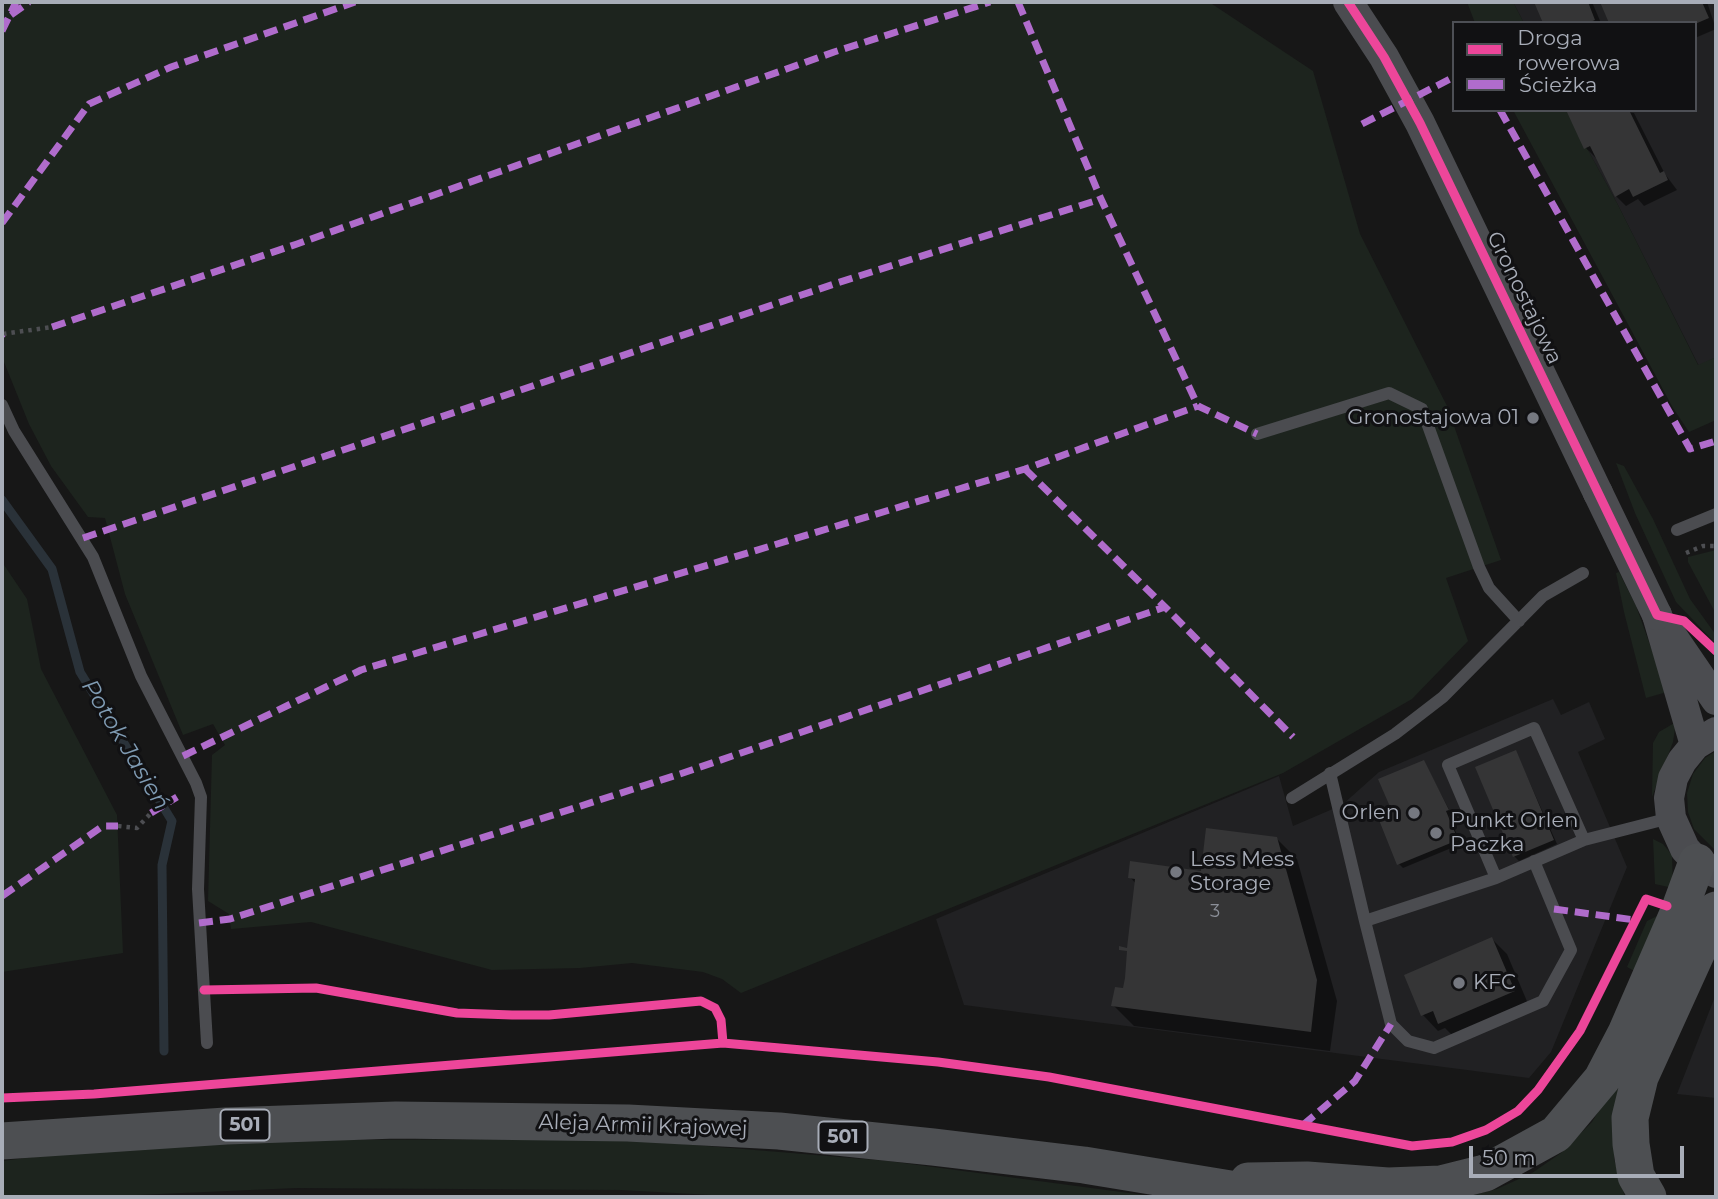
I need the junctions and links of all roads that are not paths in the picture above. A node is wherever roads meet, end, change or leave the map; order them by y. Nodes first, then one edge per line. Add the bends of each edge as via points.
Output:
1 (1348, 2) edge
2 (2, 405) edge
3 (1257, 434) dead end
4 (1716, 514) edge
5 (1677, 530) dead end
6 (1583, 573) dead end
7 (1657, 615) junction
8 (1519, 621) junction
9 (1716, 700) edge
10 (1705, 738) edge
11 (1330, 774) junction
12 (1292, 798) dead end
13 (1671, 818) junction
14 (1584, 840) junction
15 (1534, 862) junction
16 (1706, 867) edge
17 (1496, 878) junction
18 (1716, 910) edge
19 (1365, 921) junction
20 (207, 1043) dead end
21 (2, 1141) edge
22 (1195, 1181) junction
23 (1279, 1197) edge
24 (1648, 1197) edge

1 - 7 street, Gronostajowa, bridge via 1420,123
2 - 20 lane via 93,557 141,676 201,797 198,889
3 - 8 lane via 1389,393 1422,409 1479,567 1489,588
4 - 5 lane
6 - 8 lane via 1543,596
7 - 9 street, Gronostajowa
7 - 10 street, Gronostajowa
8 - 11 lane via 1443,697 1395,734
10 - 13 street via 1673,778
11 - 12 lane
11 - 19 lane
13 - 14 lane
13 - 16 street via 1676,834
14 - 15 lane
14 - 17 lane via 1534,728 1448,765
15 - 17 lane
15 - 19 lane via 1571,950 1543,1001 1434,1048 1408,1041 1391,1024
16 - 22 main road via 1679,911 1602,1079 1556,1134 1485,1173 1441,1184
17 - 19 lane
18 - 24 main road via 1640,1077 1630,1118 1636,1176
21 - 22 main road, Aleja Armii Krajowej / 501 via 199,1127 382,1121 628,1123 849,1137
22 - 23 main road, Aleja Armii Krajowej / 501

